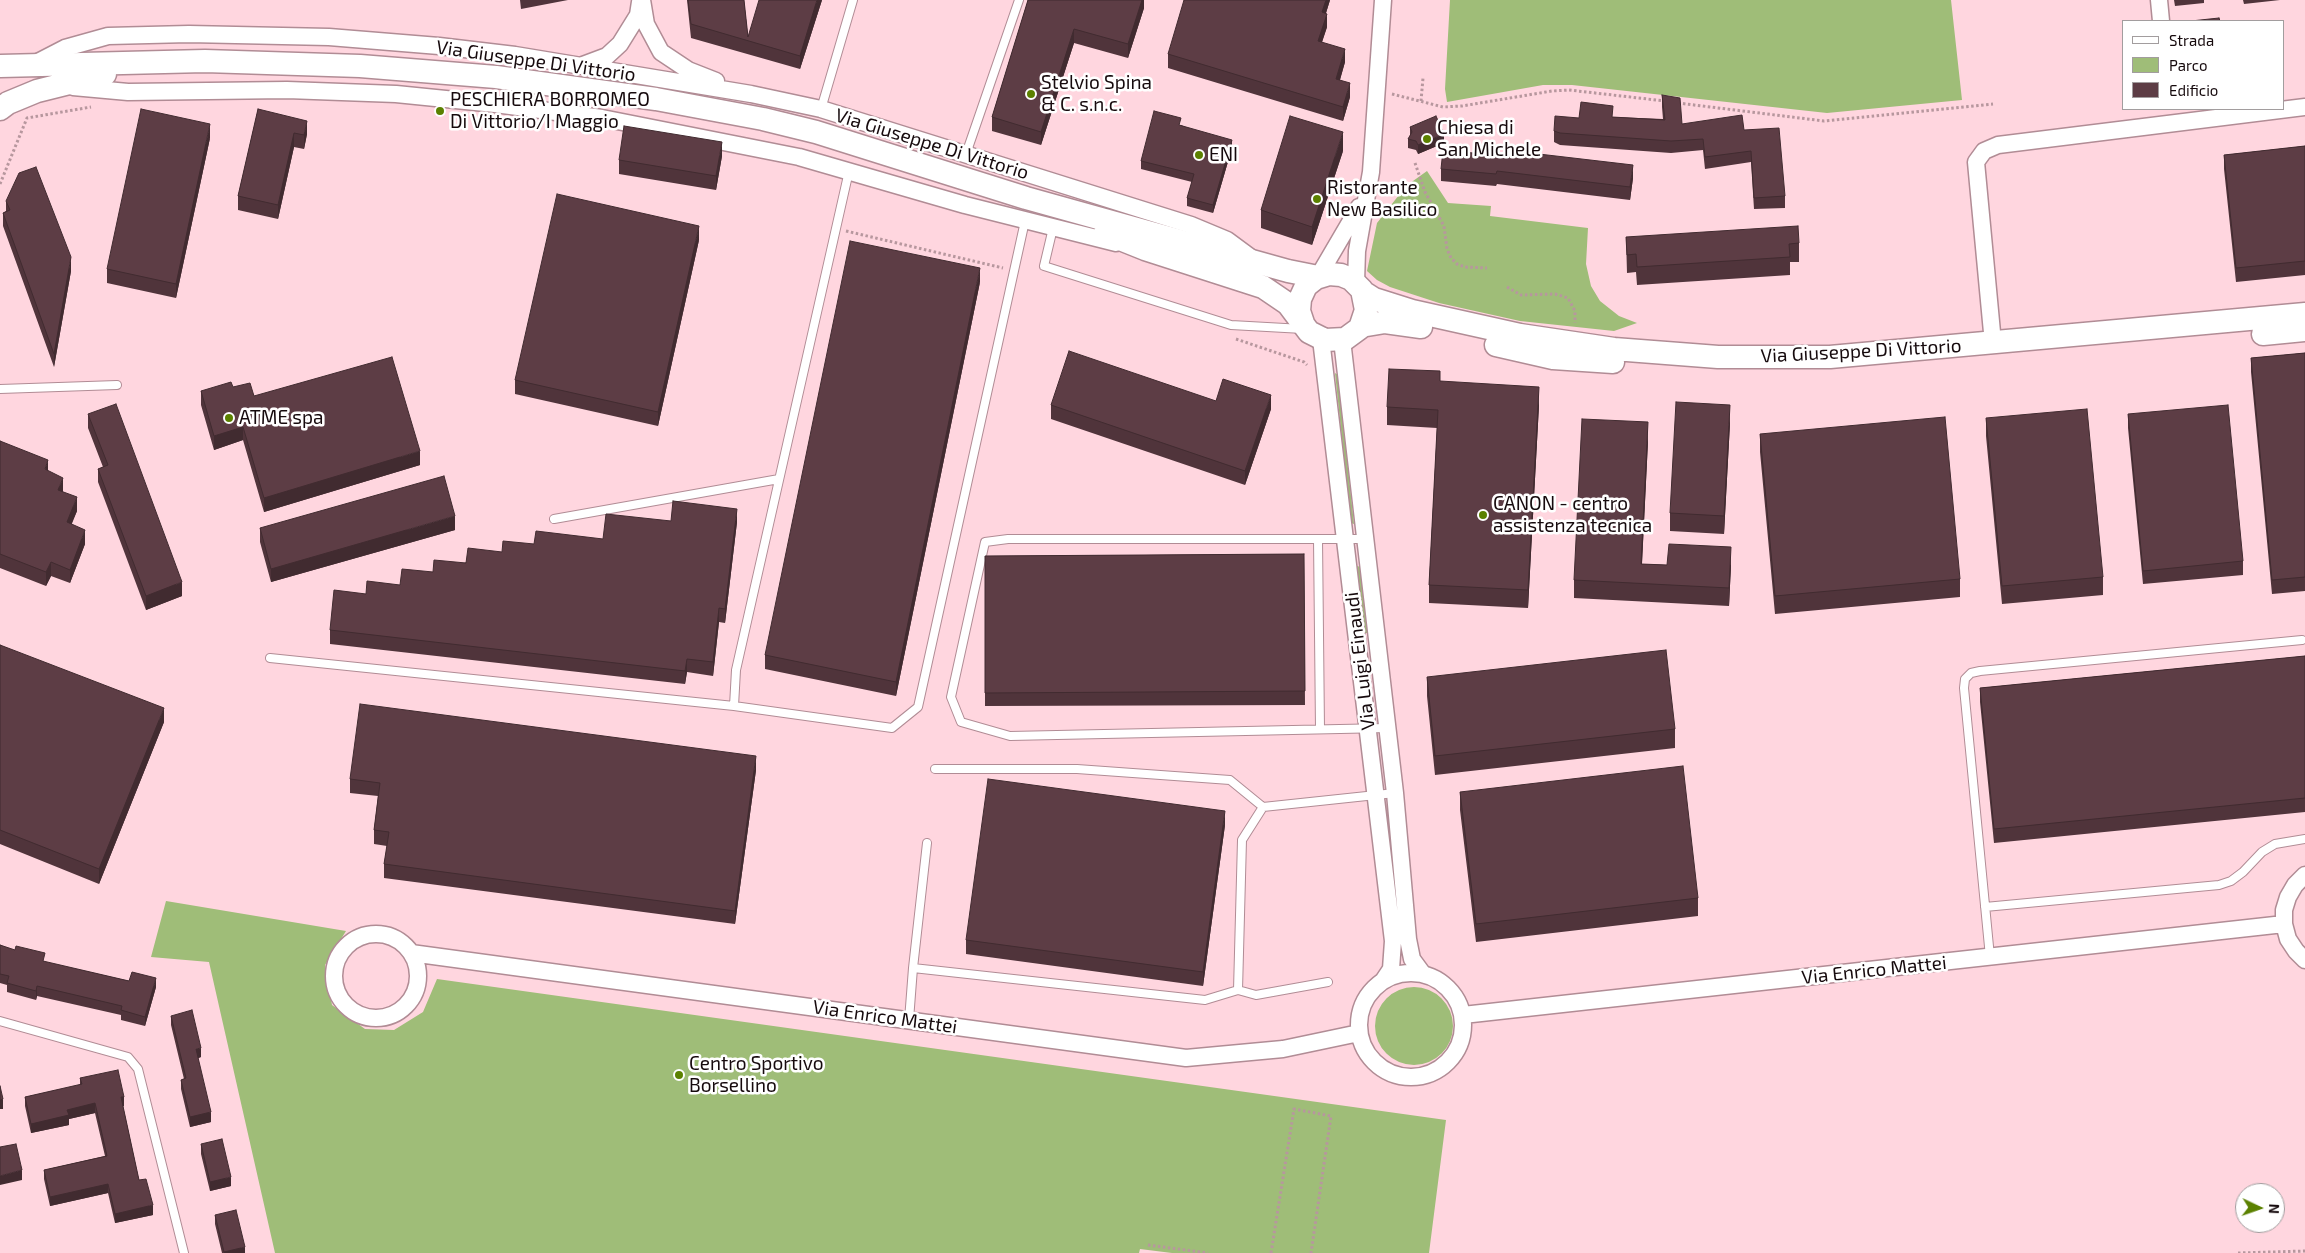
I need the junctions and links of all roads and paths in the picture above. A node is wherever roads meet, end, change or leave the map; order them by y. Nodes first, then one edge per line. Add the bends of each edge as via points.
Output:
1 (641, 0) edge
2 (854, 0) edge
3 (1019, 0) edge
4 (1383, 0) edge
5 (2159, 0) edge
6 (2161, 20) edge
7 (159, 62) junction
8 (0, 66) edge
9 (582, 66) junction
10 (31, 67) junction
11 (1423, 78) dead end
12 (55, 85) junction
13 (751, 94) junction
14 (1376, 94) junction
15 (1421, 101) junction
16 (1993, 104) dead end
17 (96, 105) dead end
18 (2305, 106) edge
19 (2285, 107) edge
20 (0, 109) edge
21 (821, 109) junction
22 (2251, 110) edge
23 (2169, 116) edge
24 (966, 154) junction
25 (1416, 163) dead end
26 (849, 171) junction
27 (0, 184) edge
28 (1369, 186) junction
29 (1026, 198) junction
30 (1025, 221) junction
31 (836, 228) junction
32 (1053, 228) junction
33 (1145, 249) junction
34 (1258, 262) junction
35 (1487, 268) dead end
36 (1014, 271) junction
37 (1318, 277) junction
38 (1359, 287) junction
39 (1507, 287) dead end
40 (2305, 314) edge
41 (1575, 325) dead end
42 (1361, 326) junction
43 (2305, 330) edge
44 (1318, 333) junction
45 (1235, 339) dead end
46 (1993, 343) junction
47 (1325, 370) junction
48 (117, 384) dead end
49 (0, 389) edge
50 (779, 479) junction
51 (554, 520) dead end
52 (1318, 539) junction
53 (1346, 539) junction
54 (1365, 539) junction
55 (2302, 640) dead end
56 (270, 658) dead end
57 (734, 706) junction
58 (1387, 728) junction
59 (1320, 729) junction
60 (1368, 729) junction
61 (935, 768) dead end
62 (1395, 793) junction
63 (1376, 795) junction
64 (1263, 807) junction
65 (2305, 839) edge
66 (927, 843) dead end
67 (2305, 875) edge
68 (1985, 907) junction
69 (2284, 924) junction
70 (411, 953) junction
71 (1990, 957) junction
72 (2305, 960) edge
73 (913, 968) junction
74 (1423, 974) junction
75 (1383, 981) junction
76 (1328, 982) dead end
77 (1238, 990) junction
78 (1463, 1015) junction
79 (909, 1020) junction
80 (0, 1021) edge
81 (1360, 1033) junction
82 (1148, 1246) dead end
83 (2305, 1251) edge
84 (181, 1252) edge
85 (1208, 1253) edge
86 (1271, 1253) edge
87 (1311, 1253) edge
88 (2238, 1253) edge

1 - 9 street via 638,15 620,44 607,56
1 - 13 street via 646,24 661,52 688,70
2 - 21 lane
3 - 24 lane
4 - 14 street
5 - 6 street
7 - 10 main road, Via Giuseppe Di Vittorio
7 - 12 main road, Via Giuseppe Di Vittorio
7 - 29 main road, Via Giuseppe Di Vittorio via 302,63 433,71 656,99 816,132
8 - 10 main road, Via Giuseppe Di Vittorio
9 - 10 street, Via Giuseppe Di Vittorio via 478,50 378,41 284,35 189,34 108,36 65,48
9 - 13 street, Via Giuseppe Di Vittorio
11 - 15 path
12 - 20 main road, Via Giuseppe Di Vittorio
12 - 26 street, Via Giuseppe Di Vittorio via 128,92 333,91 495,104 644,125 766,149
13 - 21 street, Via Giuseppe Di Vittorio
14 - 15 path
14 - 28 street
15 - 16 path via 1452,107 1569,90 1824,121
17 - 27 path via 27,118
18 - 19 street
21 - 24 street, Via Giuseppe Di Vittorio
22 - 23 street
23 - 46 street via 1998,145 1984,151 1976,162
24 - 34 street, Via Giuseppe Di Vittorio via 1191,225 1227,240
25 - 35 path via 1428,199 1444,226 1451,258 1465,267
26 - 30 street, Via Giuseppe Di Vittorio
26 - 31 lane
28 - 37 street
28 - 38 street via 1359,238
29 - 33 main road, Via Giuseppe Di Vittorio
29 - 34 main road, Via Giuseppe Di Vittorio
30 - 32 street, Via Giuseppe Di Vittorio
30 - 36 lane
31 - 36 path
31 - 50 lane
32 - 33 street, Via Giuseppe Di Vittorio
32 - 44 lane via 1044,266 1231,324
33 - 44 main road, Via Giuseppe Di Vittorio via 1263,286 1288,304
34 - 37 main road, Via Giuseppe Di Vittorio
36 - 57 lane via 918,707 892,728
37 - 38 main road, Via Giuseppe Di Vittorio via 1337,274
37 - 44 main road via 1306,286 1300,298 1299,313
38 - 42 main road via 1366,312
38 - 46 main road, Via Giuseppe Di Vittorio via 1374,299 1400,308 1468,324 1662,354 1830,357
39 - 41 path via 1521,295 1555,294 1568,298 1575,311
40 - 46 main road, Via Giuseppe Di Vittorio
42 - 43 main road, Via Giuseppe Di Vittorio via 1378,322 1400,323 1553,358 1757,372 1822,372
42 - 44 main road, Via Giuseppe Di Vittorio via 1352,336
44 - 47 street, Via Luigi Einaudi
44 - 54 street, Via Luigi Einaudi
45 - 47 path via 1304,362 1312,372
47 - 53 street, Via Luigi Einaudi
48 - 49 lane
50 - 51 lane
50 - 57 lane via 736,670
52 - 53 lane
52 - 59 lane
52 - 59 lane via 1008,539 985,542 951,697 960,722 1010,736
53 - 54 lane
53 - 60 street, Via Luigi Einaudi
54 - 58 street, Via Luigi Einaudi
55 - 68 lane via 1971,673 1965,678
56 - 57 lane
58 - 60 lane
58 - 62 street, Via Luigi Einaudi
59 - 60 lane
60 - 63 street, Via Luigi Einaudi
61 - 64 lane via 1077,769 1230,780
62 - 63 lane
62 - 74 street, Via Luigi Einaudi via 1408,939 1412,958
63 - 64 lane
63 - 75 street, Via Luigi Einaudi via 1393,941 1391,968
64 - 77 lane via 1242,840
65 - 68 lane via 2275,844 2231,881 2219,884
66 - 73 lane
67 - 69 street via 2288,897
68 - 71 lane
69 - 71 street, Via Enrico Mattei
69 - 72 street via 2292,945
70 - 70 street via 401,942 388,936 360,937 339,956 334,970 334,984 340,998 348,1008 372,1018 398,1012 415,992 418,978
70 - 79 street, Via Enrico Mattei
71 - 78 street, Via Enrico Mattei
73 - 77 lane via 1205,1000
73 - 79 lane
74 - 75 street via 1396,975
74 - 78 street via 1437,979 1449,989
75 - 81 street via 1364,1003 1359,1018
76 - 77 lane via 1256,995
78 - 81 street via 1458,1049 1448,1063 1418,1077 1402,1077 1387,1072 1364,1048
79 - 81 street, Via Enrico Mattei via 1186,1058 1283,1049
80 - 84 lane via 128,1057 138,1069
82 - 85 path
83 - 88 path
86 - 87 path via 1294,1109 1331,1116

